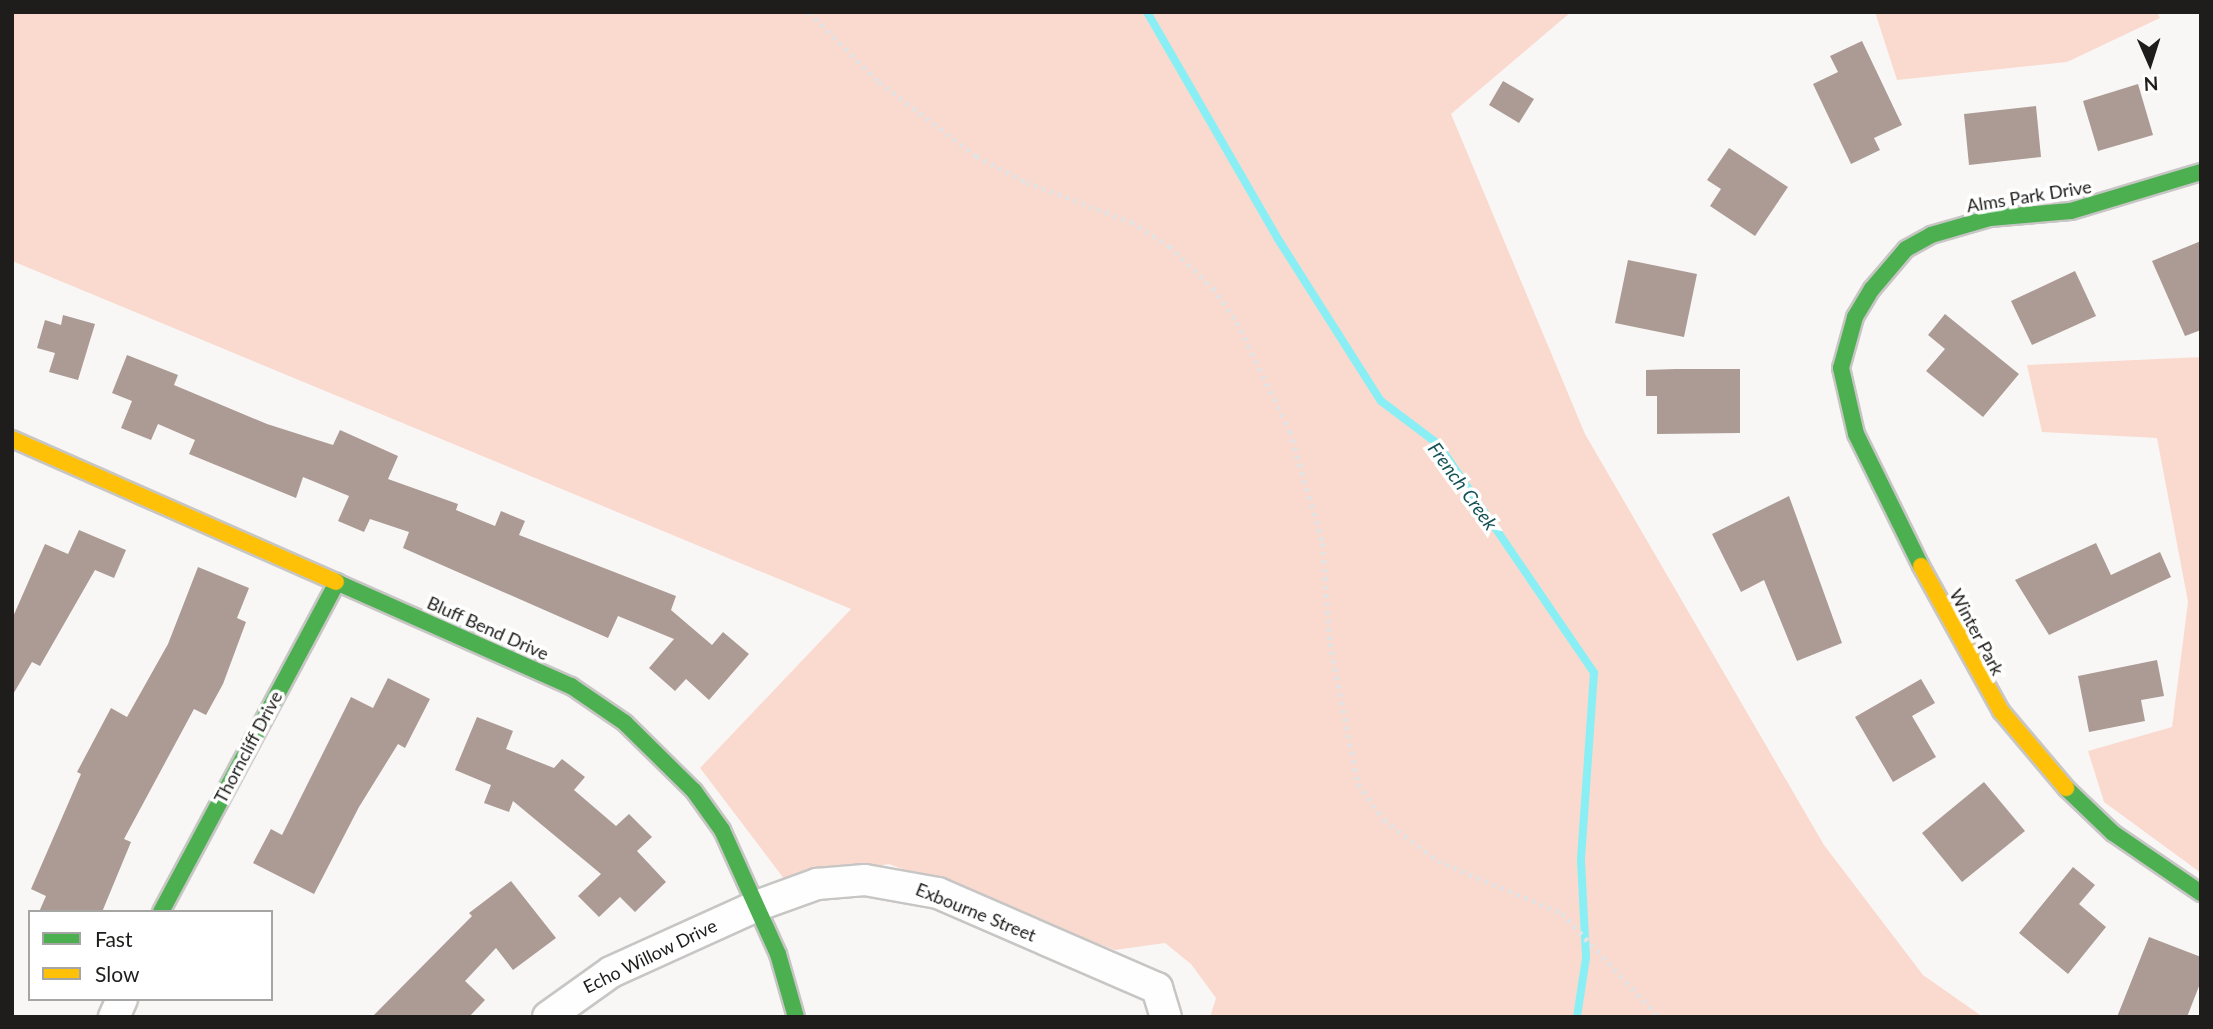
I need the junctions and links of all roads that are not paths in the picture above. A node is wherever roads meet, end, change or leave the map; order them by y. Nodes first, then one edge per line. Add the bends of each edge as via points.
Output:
1 (2201, 172) edge
2 (1856, 317) joint
3 (12, 439) edge
4 (337, 582) junction
5 (2201, 893) edge
6 (759, 905) junction
7 (162, 910) edge
8 (121, 1001) edge
9 (114, 1017) edge
10 (548, 1017) edge
11 (796, 1017) edge
12 (1166, 1017) edge

1 - 2 street, Alms Park Drive via 2094,205 1990,218 1931,235 1906,250
2 - 5 street, Winter Park via 1841,368 1847,411 1977,675 2030,748 2073,796 2113,833
3 - 4 street, Bluff Bend Drive
4 - 6 street, Bluff Bend Drive via 571,685 625,723 694,791 723,830
4 - 7 street, Thorncliff Drive
6 - 10 street, Echo Willow Drive via 611,971
6 - 11 street, Bluff Bend Drive
6 - 12 street, Exbourne Street via 792,890 841,881 914,887 1157,988
8 - 9 street

